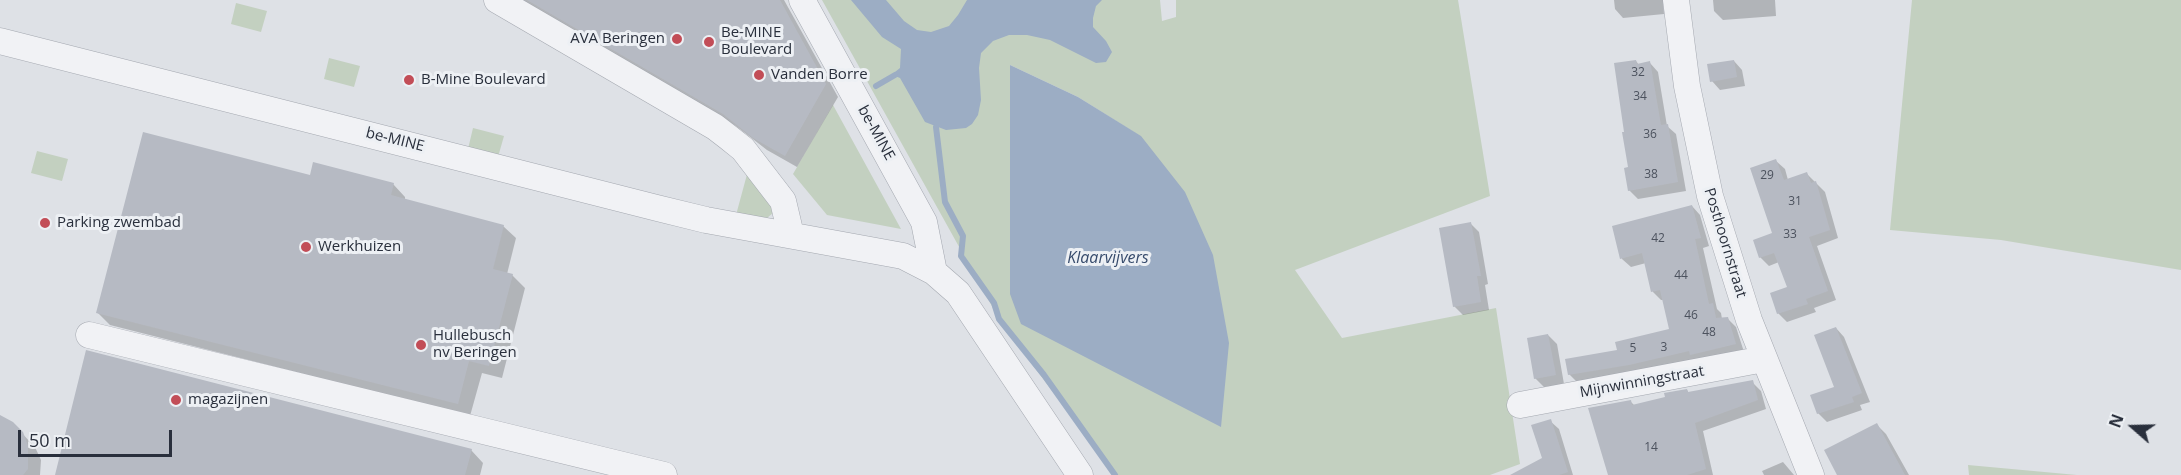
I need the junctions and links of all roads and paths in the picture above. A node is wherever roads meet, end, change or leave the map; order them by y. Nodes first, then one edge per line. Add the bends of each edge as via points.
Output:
1 (497, 0) edge
2 (802, 0) edge
3 (1676, 0) edge
4 (0, 41) edge
5 (791, 235) junction
6 (934, 272) junction
7 (89, 335) dead end
8 (1764, 359) junction
9 (1520, 405) dead end
10 (664, 475) edge
11 (1080, 475) edge
12 (1812, 475) edge

1 - 5 street via 722,132 743,149 783,201
2 - 6 street, be-MINE via 924,222
3 - 8 street, Posthoornstraat via 1686,86 1704,170 1729,260
4 - 5 street, be-MINE via 657,208
5 - 6 street, be-MINE via 903,256
6 - 11 street, be-MINE via 958,293
7 - 10 street
8 - 9 street, Mijnwinningstraat
8 - 12 street, Posthoornstraat

